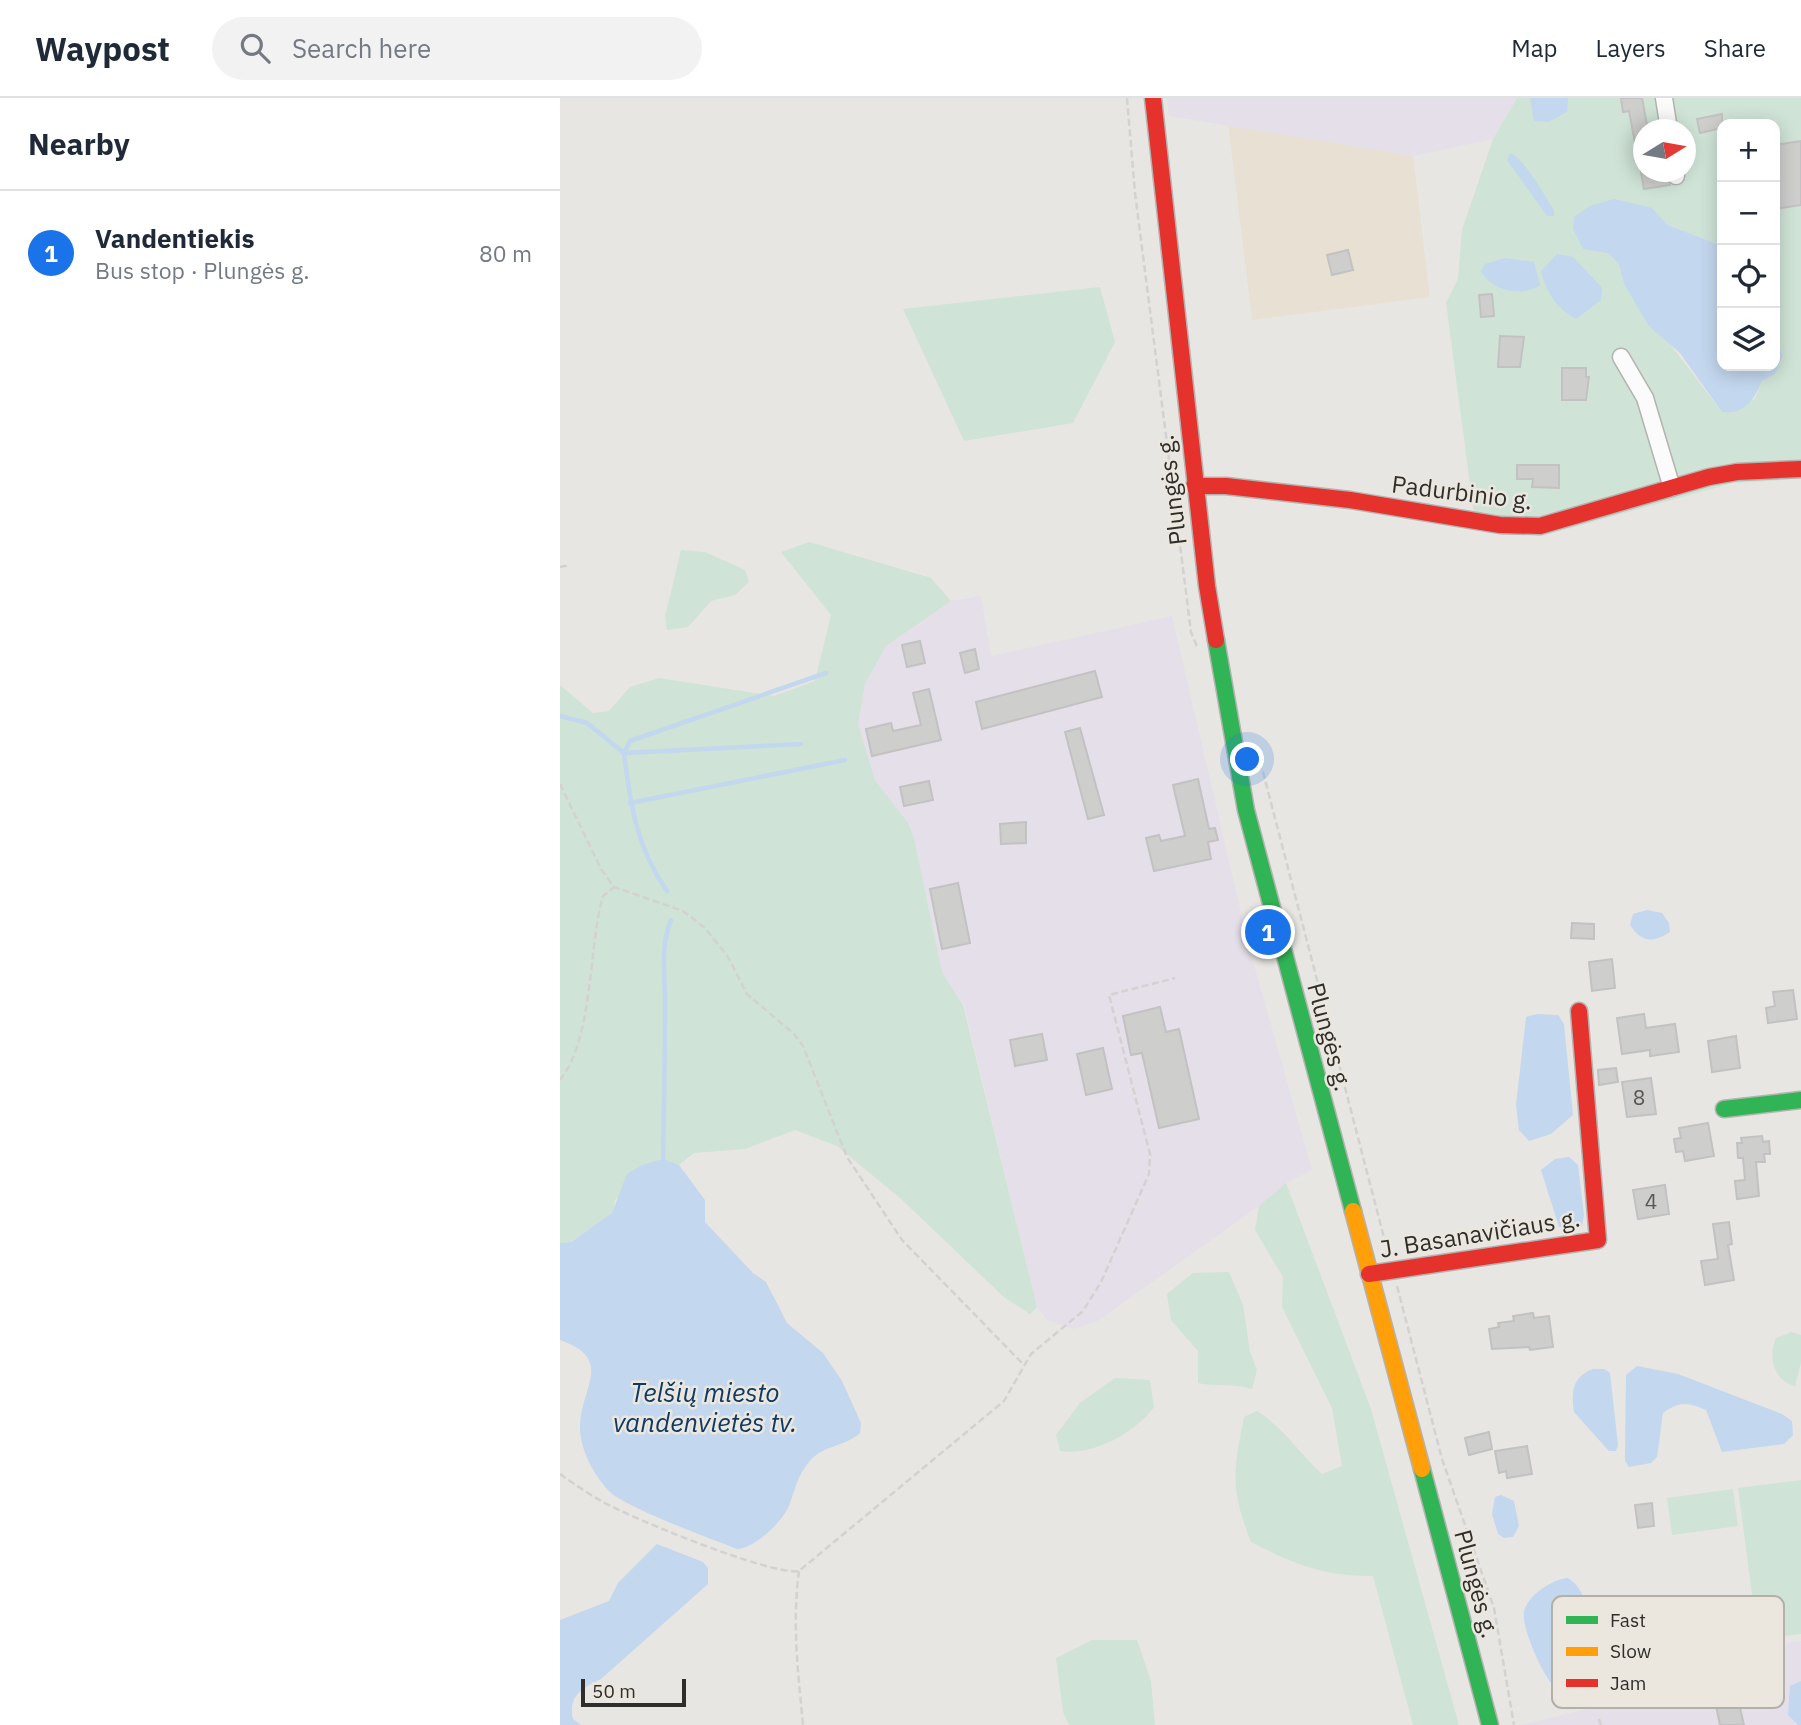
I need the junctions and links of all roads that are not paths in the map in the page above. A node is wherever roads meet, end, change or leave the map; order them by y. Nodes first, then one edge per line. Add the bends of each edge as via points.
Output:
1 (1153, 98) edge
2 (1664, 98) edge
3 (1667, 119) edge
4 (1621, 357) dead end
5 (1801, 469) edge
6 (1194, 486) junction
7 (1672, 488) junction
8 (1579, 1011) dead end
9 (1801, 1100) edge
10 (1724, 1109) dead end
11 (1369, 1274) junction
12 (1490, 1725) edge

1 - 6 main road, Plungės g.
2 - 3 street
4 - 7 street via 1645,398
5 - 7 main road, Padurbinio g. via 1737,472
6 - 7 main road, Padurbinio g. via 1350,500 1500,525 1540,526
6 - 11 main road, Plungės g. via 1219,668 1263,880
8 - 11 main road, J. Basanavičiaus g. via 1598,1240
9 - 10 main road
11 - 12 main road, Plungės g.

